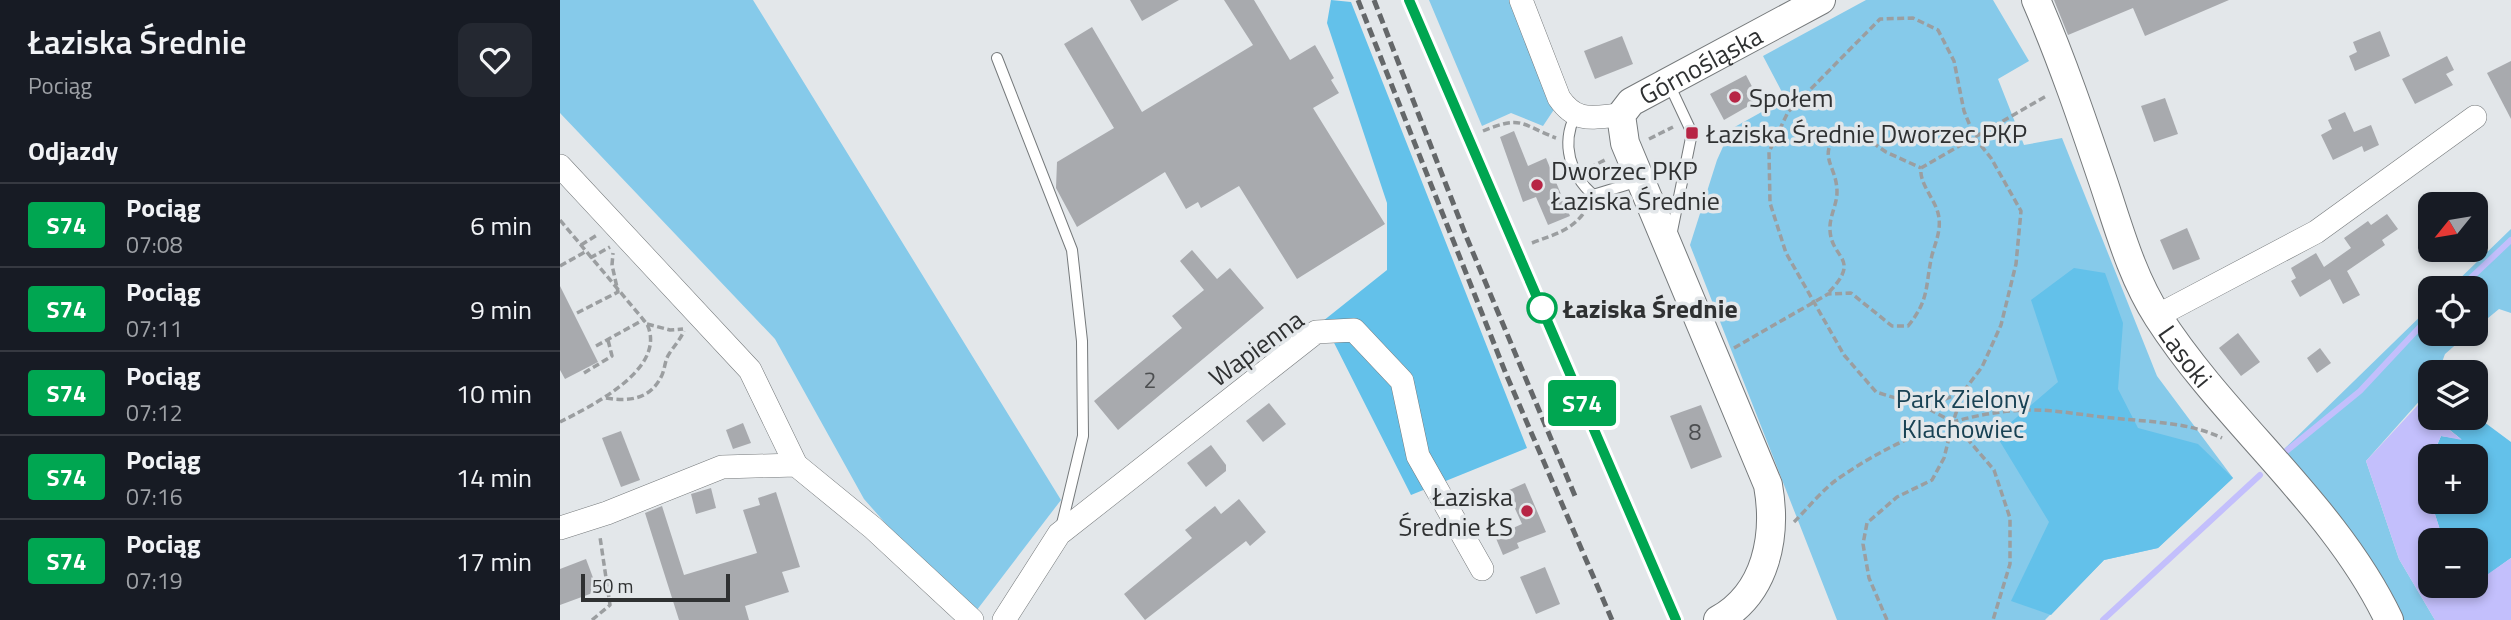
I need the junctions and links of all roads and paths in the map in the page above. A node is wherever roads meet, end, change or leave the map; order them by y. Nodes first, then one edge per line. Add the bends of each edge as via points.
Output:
1 (1521, 0) edge
2 (1821, 0) edge
3 (2018, 0) edge
4 (2036, 0) edge
5 (2055, 52) junction
6 (997, 58) dead end
7 (1668, 83) junction
8 (2068, 84) junction
9 (1621, 115) junction
10 (1575, 116) junction
11 (2475, 117) dead end
12 (1483, 131) dead end
13 (1975, 138) junction
14 (1567, 143) junction
15 (560, 166) edge
16 (1921, 168) junction
17 (1641, 180) junction
18 (1593, 195) junction
19 (1507, 215) dead end
20 (1499, 219) dead end
21 (560, 220) edge
22 (1532, 243) dead end
23 (1670, 246) junction
24 (586, 252) junction
25 (590, 258) junction
26 (560, 266) edge
27 (618, 292) junction
28 (1828, 294) junction
29 (1814, 301) junction
30 (577, 313) dead end
31 (2157, 316) junction
32 (645, 322) junction
33 (695, 326) junction
34 (608, 340) junction
35 (596, 346) dead end
36 (1729, 351) dead end
37 (584, 373) dead end
38 (1963, 392) junction
39 (606, 398) junction
40 (1925, 407) junction
41 (560, 422) edge
42 (1954, 422) junction
43 (2227, 440) dead end
44 (796, 464) junction
45 (560, 528) edge
46 (589, 531) dead end
47 (1059, 534) junction
48 (1771, 547) junction
49 (1482, 569) dead end
50 (592, 620) edge
51 (972, 620) edge
52 (1004, 620) edge
53 (1718, 620) edge
54 (1887, 620) edge
55 (1993, 620) edge
56 (2389, 620) edge

1 - 10 street via 1559,98
2 - 7 street, Górnośląska
3 - 5 street
4 - 5 street
5 - 8 street, Lasoki
6 - 47 lane via 1072,250 1082,341 1083,436
7 - 9 street, Górnośląska via 1631,102
7 - 23 lane via 1692,133
8 - 13 path
8 - 31 street, Lasoki via 2122,238
9 - 10 street
9 - 17 street via 1625,143
10 - 14 lane
11 - 31 street via 2316,232
12 - 14 path via 1518,121
13 - 16 path
13 - 29 path via 1964,111 1954,61 1938,30 1913,18 1880,19 1827,70 1788,111 1769,152 1770,203 1786,253
13 - 38 path via 2021,211 2016,264 2001,325 1982,367
14 - 18 lane via 1584,186
15 - 33 street
16 - 28 path via 1920,176 1939,216 1939,233 1920,311 1908,326 1892,326 1851,293
16 - 28 path via 1856,131 1839,132 1828,144 1838,194 1829,232 1845,262 1842,279
17 - 18 lane
17 - 23 street
18 - 22 path via 1578,223
19 - 20 path
21 - 24 path
23 - 48 street via 1769,485
24 - 25 path
24 - 26 path
25 - 27 path
25 - 27 path via 614,245 612,265
27 - 30 path
27 - 32 path
28 - 29 path
29 - 36 path
29 - 40 path via 1844,355 1876,392
31 - 56 street, Lasoki via 2224,406 2344,545
32 - 33 path via 670,330
32 - 34 path
32 - 39 path via 652,333 650,348 631,377
33 - 39 path via 667,355 654,387 639,399
33 - 44 street via 750,370
34 - 35 path
34 - 37 path via 612,356
38 - 40 path
38 - 42 path
39 - 41 path
40 - 42 path
42 - 43 path via 1998,411 2035,410 2172,424
42 - 48 path via 1911,437 1838,479
42 - 54 path via 1933,480 1897,497 1867,523 1863,544 1870,578
42 - 55 path via 1994,470 2010,518 2010,564
44 - 45 street via 722,467
44 - 51 street
46 - 50 path via 600,536 610,605
47 - 49 street, Wapienna via 1316,332 1354,330 1402,381 1418,456
47 - 52 street, Wapienna
48 - 53 street via 1749,591

